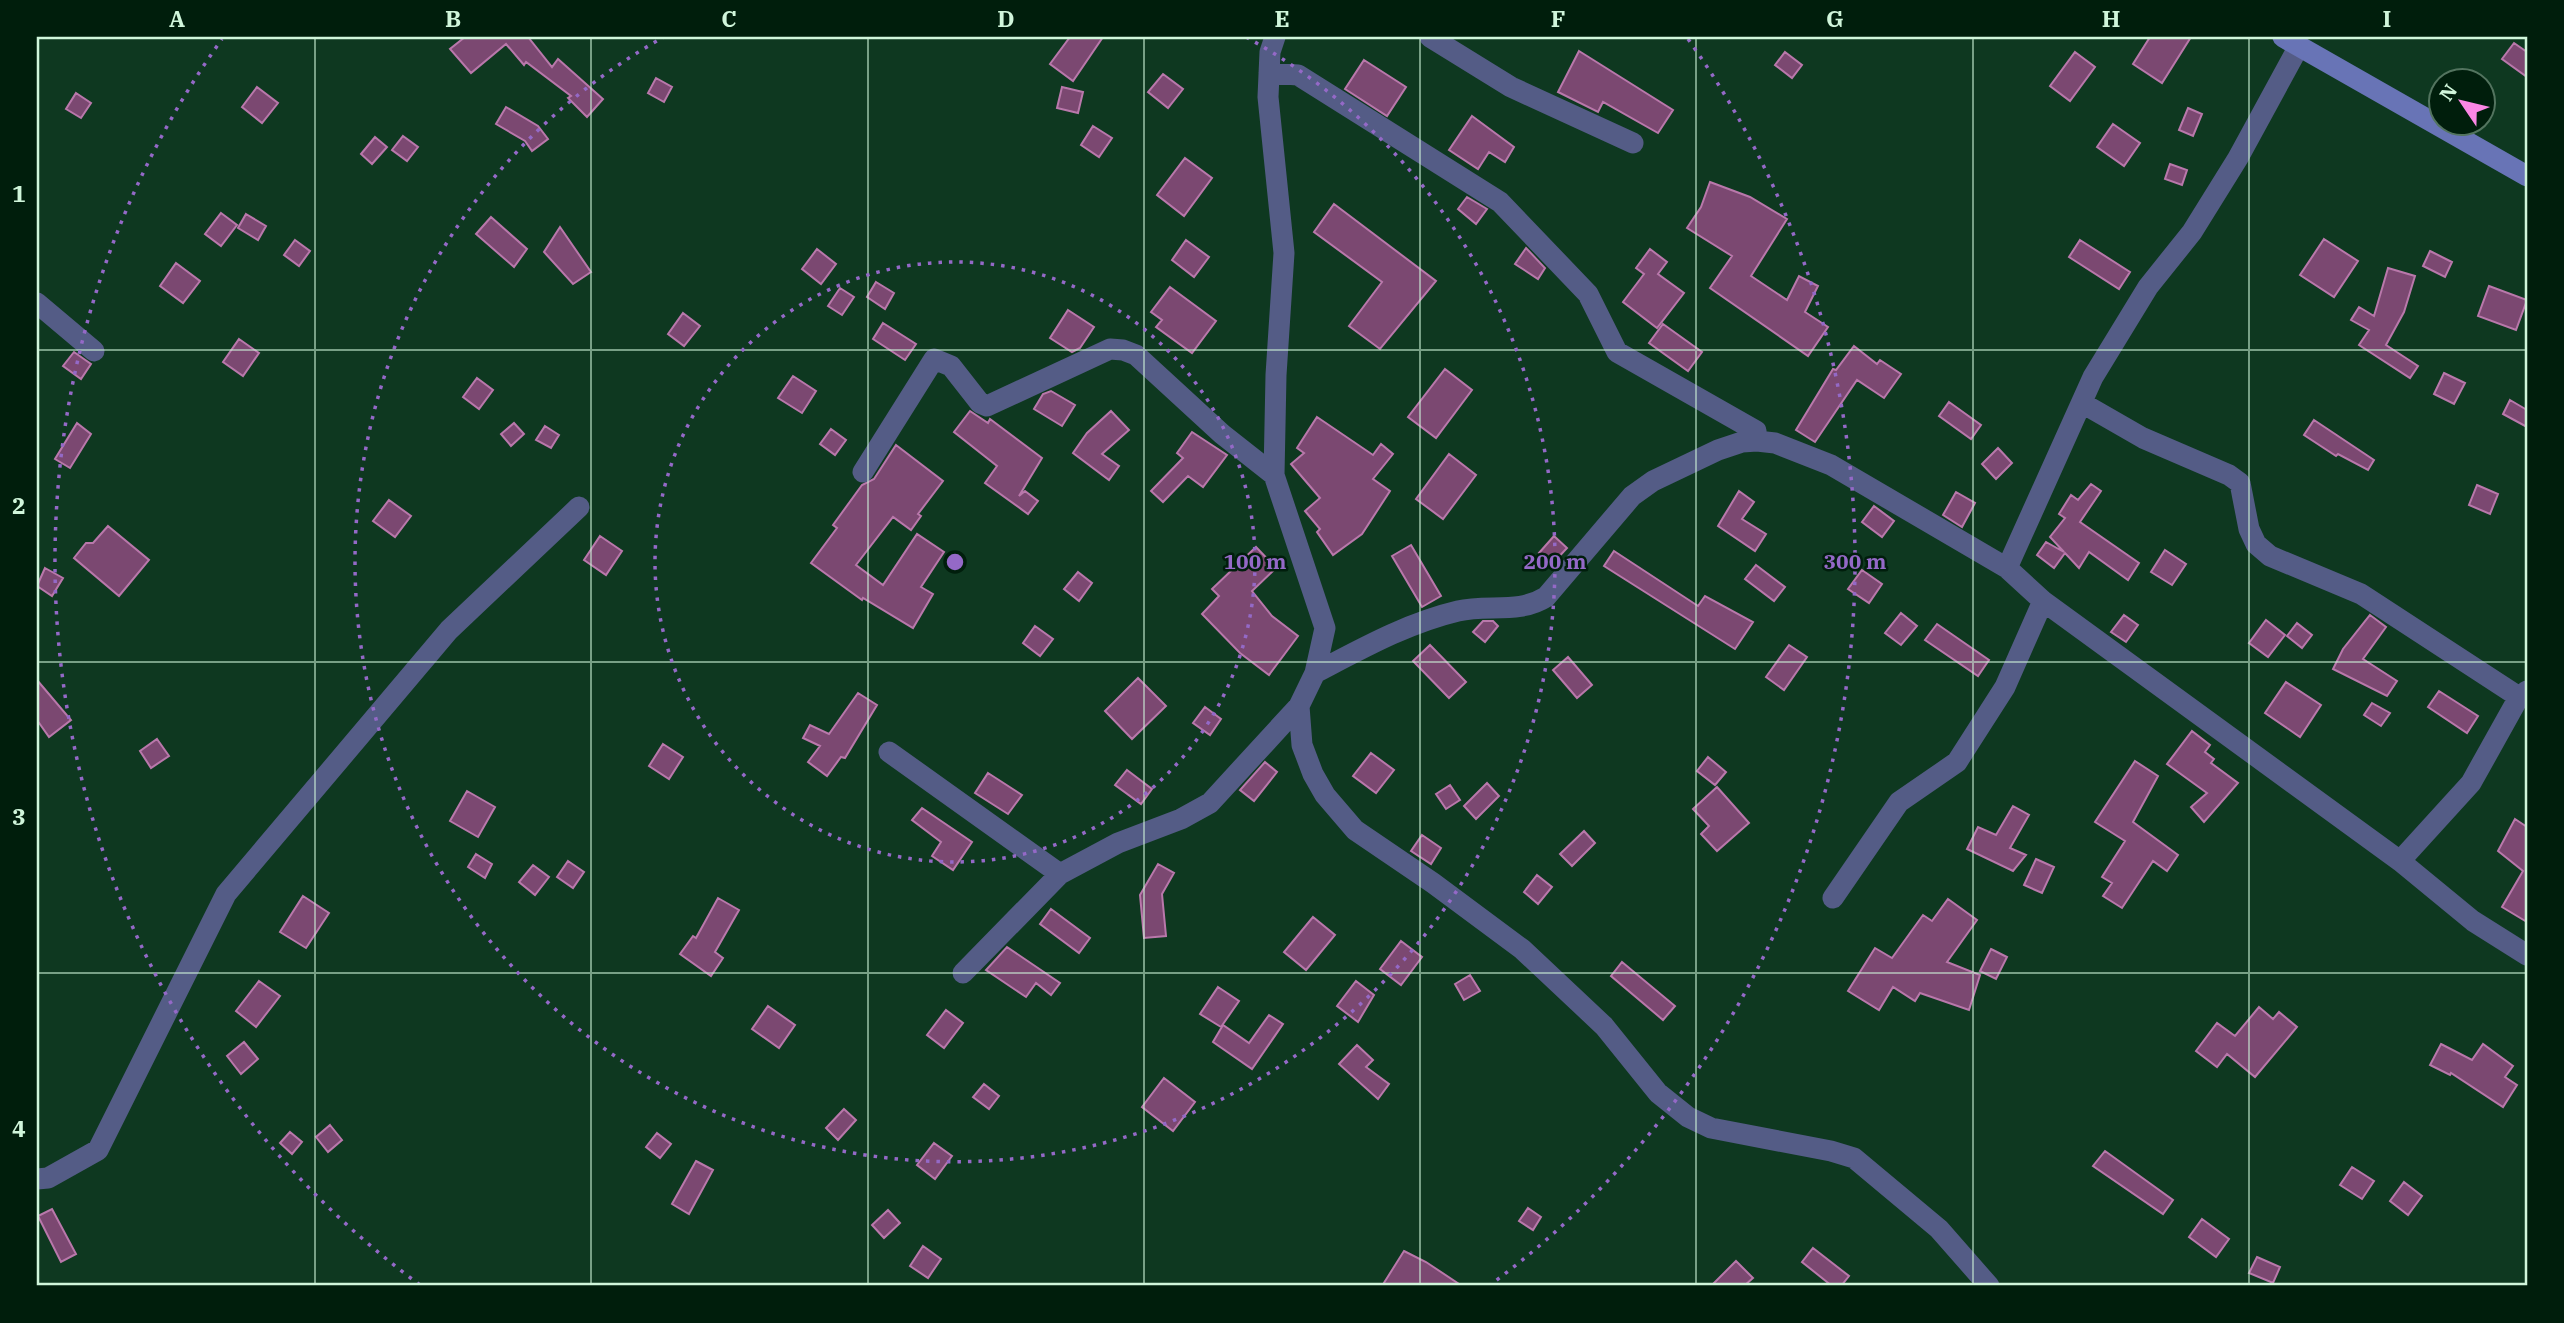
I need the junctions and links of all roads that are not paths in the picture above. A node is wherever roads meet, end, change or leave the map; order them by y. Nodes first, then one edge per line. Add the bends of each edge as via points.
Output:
1 (1275, 37) edge
2 (1430, 37) edge
3 (2291, 41) edge
4 (1269, 73) junction
5 (1633, 143) dead end
6 (2527, 176) edge
7 (37, 303) edge
8 (94, 351) dead end
9 (2082, 403) junction
10 (1758, 441) junction
11 (863, 472) dead end
12 (1274, 475) junction
13 (579, 507) dead end
14 (2007, 568) junction
15 (2043, 600) junction
16 (1315, 673) junction
17 (2523, 694) edge
18 (1299, 706) junction
19 (889, 752) dead end
20 (2400, 861) junction
21 (1060, 874) junction
22 (1833, 898) dead end
23 (2527, 954) edge
24 (963, 973) dead end
25 (37, 1179) edge
26 (1989, 1286) edge

1 - 4 street
2 - 5 street via 1511,87
3 - 6 main road
3 - 9 street via 2238,158 2192,232 2148,287
4 - 10 street via 1298,75 1500,202 1588,294 1617,352 1756,431
4 - 12 street via 1271,140 1284,253
7 - 8 street
9 - 14 street
9 - 17 street via 2143,438 2240,483 2249,529 2256,544 2270,556 2361,594
10 - 14 street via 1831,465
10 - 16 street via 1718,450 1632,496 1546,597 1535,604 1460,610 1370,644
11 - 12 street via 934,359 951,366 987,406 1110,349 1136,355
12 - 16 street via 1321,610 1323,644
13 - 25 street via 449,630 226,894 98,1150 48,1178
14 - 15 street
15 - 20 street
15 - 22 street via 2005,687 1957,762 1899,802
16 - 18 street
17 - 20 street via 2471,783
18 - 21 street via 1210,803
18 - 26 street via 1302,745 1313,774 1340,814 1355,830 1522,949 1604,1026 1658,1093 1711,1128 1854,1158 1939,1229
19 - 21 street
20 - 23 street via 2473,921
21 - 24 street

